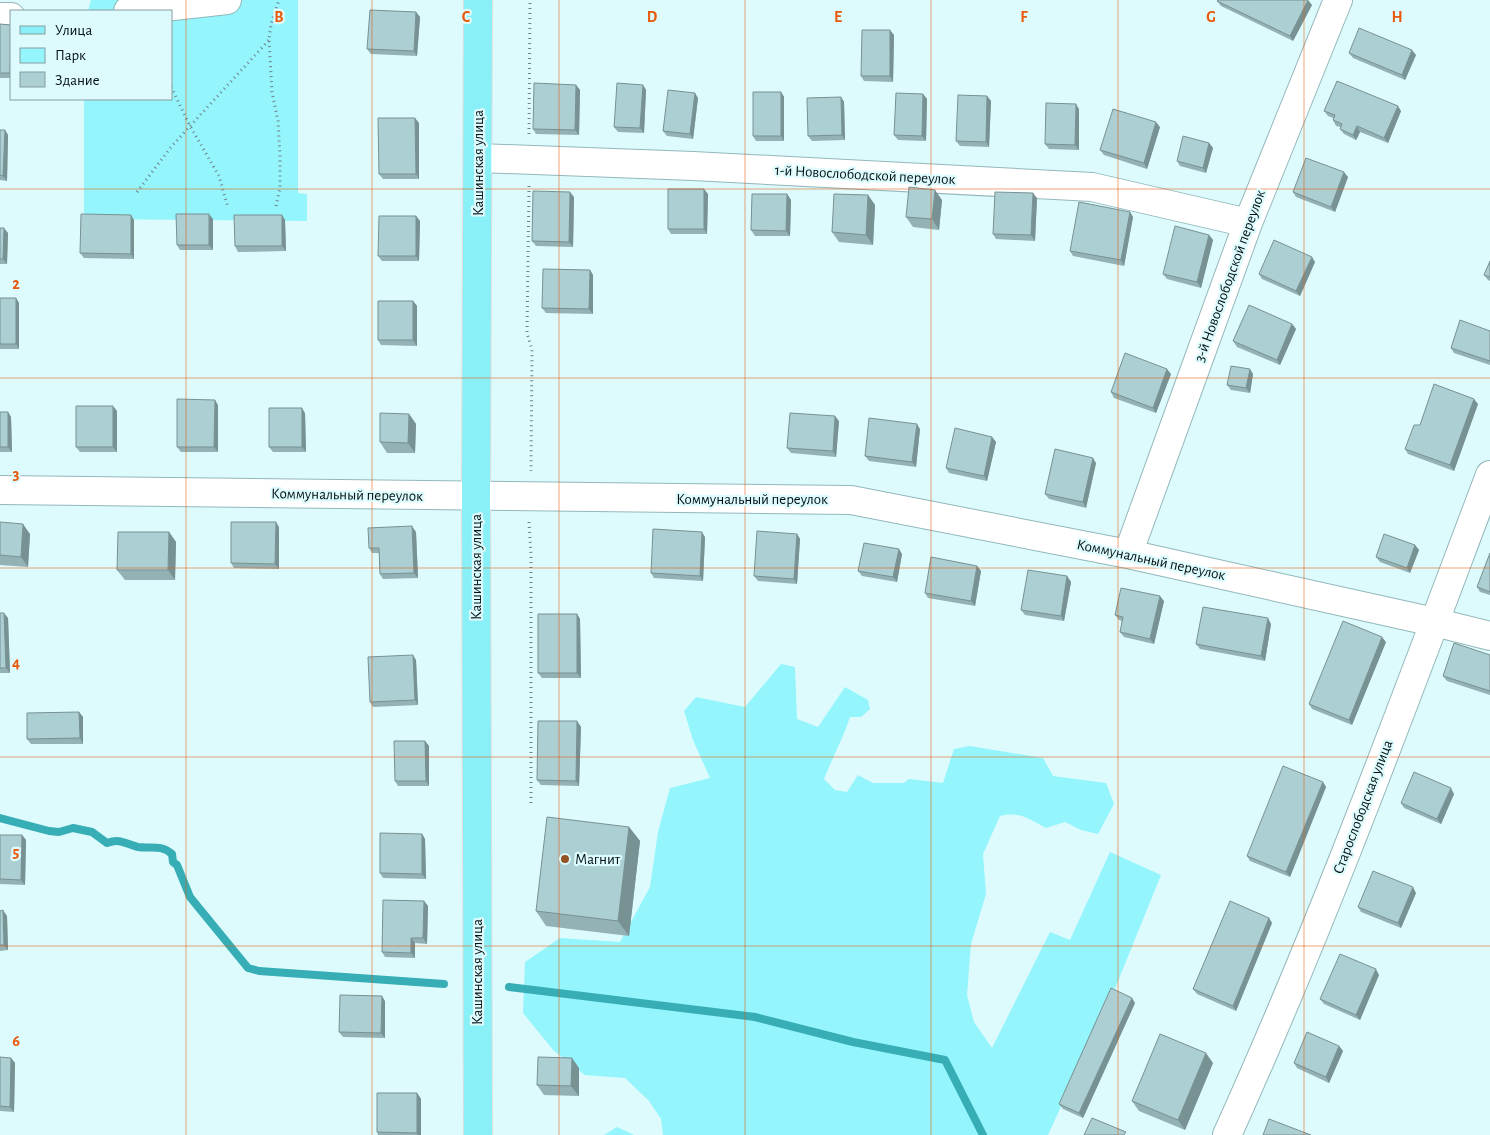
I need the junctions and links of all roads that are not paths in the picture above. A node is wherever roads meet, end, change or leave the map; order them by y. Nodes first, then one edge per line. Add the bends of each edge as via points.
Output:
1 (227, 0) edge
2 (478, 0) edge
3 (1338, 0) edge
4 (137, 10) edge
5 (479, 158) junction
6 (1248, 223) junction
7 (1490, 475) edge
8 (0, 490) edge
9 (476, 497) junction
10 (1128, 554) junction
11 (1434, 622) junction
12 (1490, 636) edge
13 (478, 1135) edge
14 (1227, 1135) edge

1 - 4 street
2 - 5 main road, Кашинская улица
3 - 6 street, 3-й Новослободской переулок
5 - 6 street, 1-й Новослободской переулок via 1092,187
5 - 9 main road, Кашинская улица
6 - 10 street, 3-й Новослободской переулок
7 - 11 street, Старослободская улица
8 - 9 street, Коммунальный переулок
9 - 10 street, Коммунальный переулок via 851,500
9 - 13 main road, Кашинская улица
10 - 11 street, Коммунальный переулок
11 - 12 street, Коммунальный переулок
11 - 14 street, Старослободская улица via 1318,923

